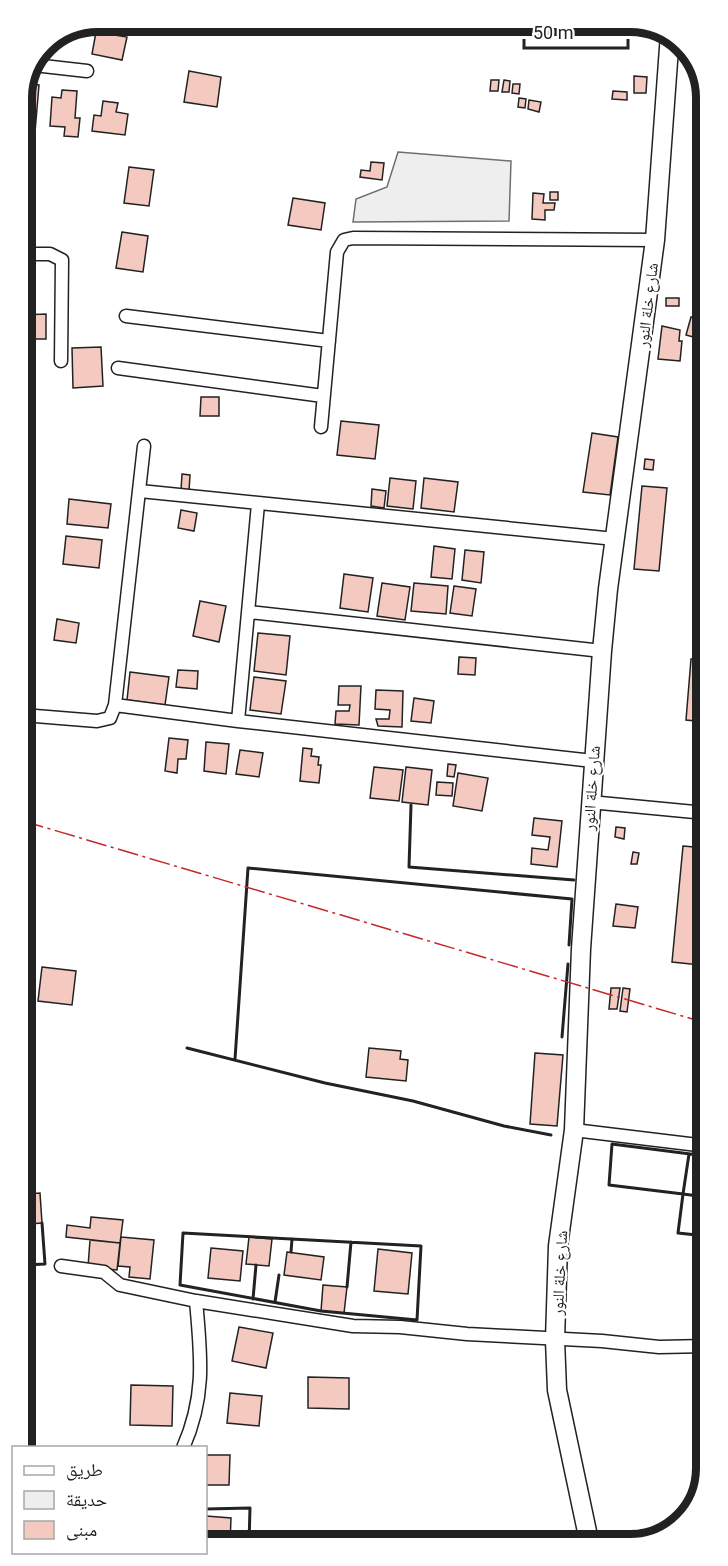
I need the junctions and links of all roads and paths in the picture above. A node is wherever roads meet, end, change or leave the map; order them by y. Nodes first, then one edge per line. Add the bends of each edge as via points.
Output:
1 (675, 50) edge
2 (40, 66) edge
3 (87, 71) dead end
4 (655, 240) junction
5 (32, 254) edge
6 (126, 316) dead end
7 (329, 341) junction
8 (61, 361) dead end
9 (118, 368) dead end
10 (323, 396) junction
11 (321, 427) dead end
12 (144, 446) dead end
13 (140, 491) junction
14 (258, 504) junction
15 (615, 539) junction
16 (249, 612) junction
17 (602, 651) junction
18 (116, 705) junction
19 (32, 716) edge
20 (238, 721) junction
21 (593, 761) junction
22 (590, 802) junction
23 (696, 812) edge
24 (574, 1130) junction
25 (696, 1145) edge
26 (61, 1266) dead end
27 (196, 1301) junction
28 (555, 1340) junction
29 (696, 1346) edge
30 (184, 1446) edge
31 (588, 1534) edge

1 - 4 street, شارع خلة النور
2 - 3 street
4 - 7 street via 344,240 338,252
4 - 15 street, شارع خلة النور
5 - 8 street via 50,254 62,260
6 - 7 street
7 - 10 street
9 - 10 street
10 - 11 street
12 - 13 street
13 - 14 street
13 - 18 street
14 - 15 street
14 - 16 street
15 - 17 street, شارع خلة النور
16 - 17 street
16 - 20 street
17 - 21 street, شارع خلة النور
18 - 19 street via 110,718 97,721
18 - 20 street
20 - 21 street
21 - 22 street, شارع خلة النور
22 - 23 street
22 - 24 street, شارع خلة النور
24 - 25 street
24 - 28 street, شارع خلة النور via 558,1246
26 - 27 street via 104,1272 120,1285
27 - 28 street via 353,1326
27 - 30 street via 200,1395
28 - 29 street
28 - 31 street, شارع خلة النور via 557,1390

